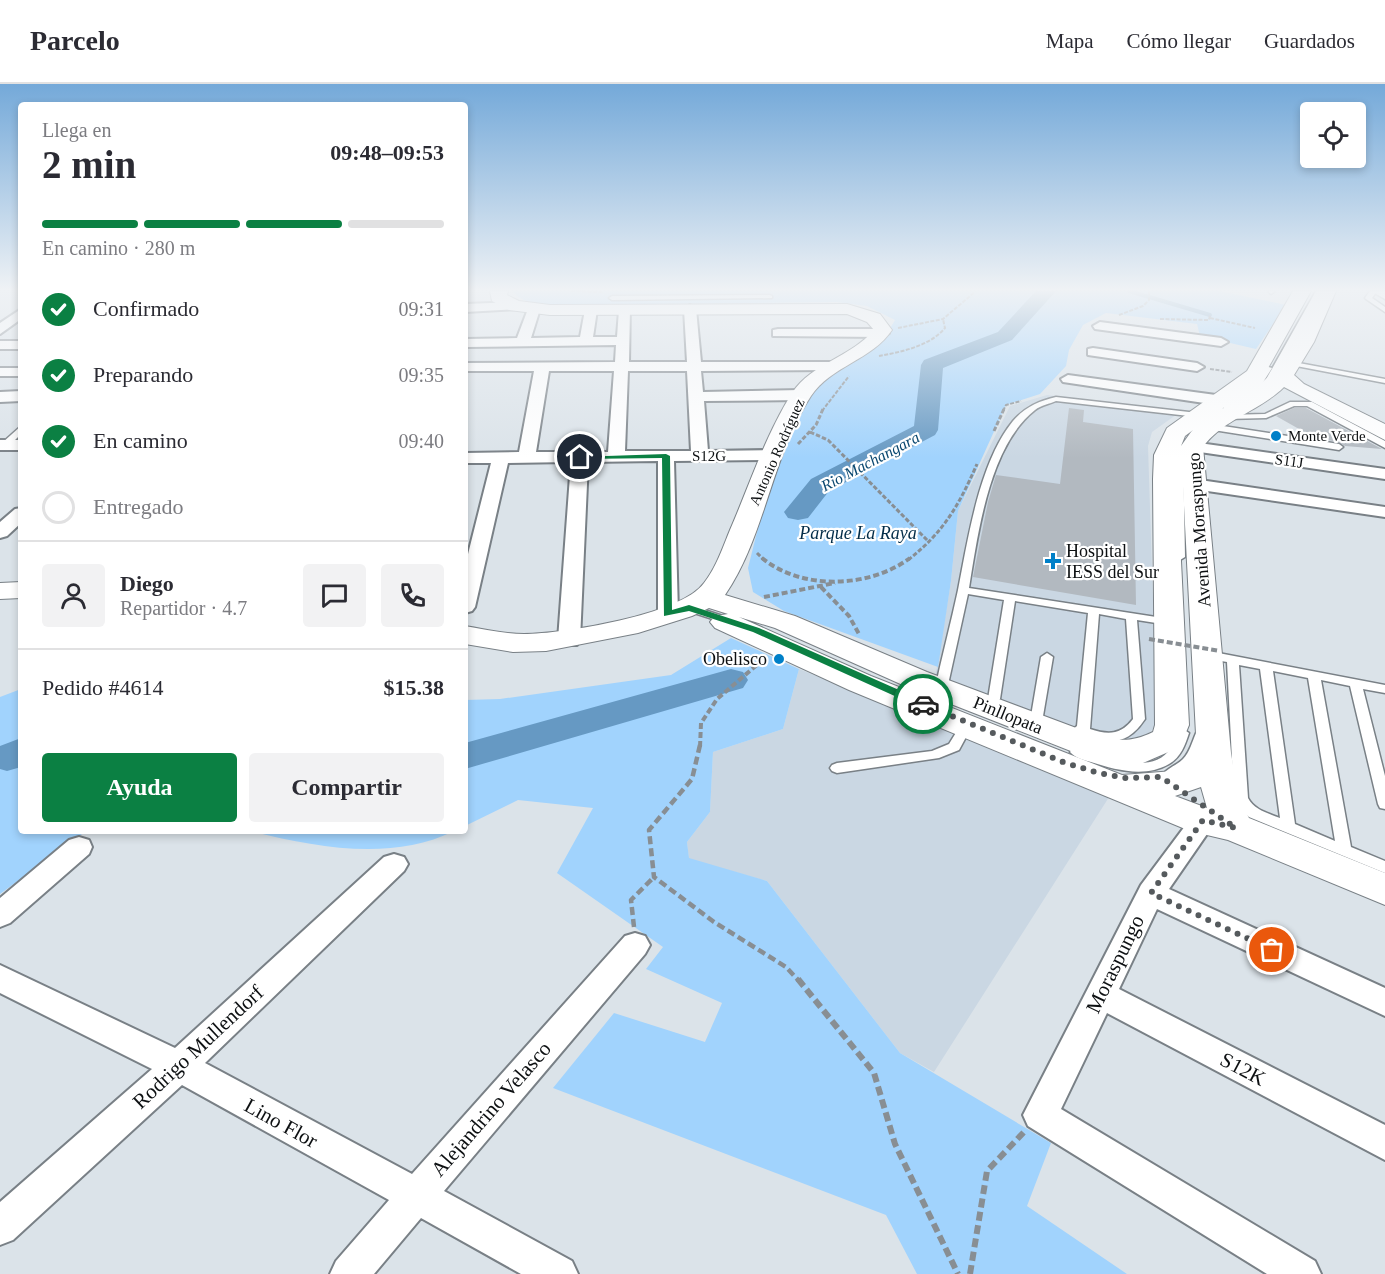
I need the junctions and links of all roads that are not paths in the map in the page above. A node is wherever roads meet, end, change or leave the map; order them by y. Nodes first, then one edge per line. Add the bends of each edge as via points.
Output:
1 (623, 347) edge
2 (692, 347) edge
3 (780, 347) edge
4 (801, 347) edge
5 (863, 347) edge
6 (1195, 347) edge
7 (1266, 347) edge
8 (1279, 347) edge
9 (1288, 347) edge
10 (1299, 347) edge
11 (781, 350) junction
12 (1093, 352) dead end
13 (622, 366) junction
14 (693, 366) junction
15 (832, 366) junction
16 (468, 367) edge
17 (542, 367) junction
18 (1197, 367) junction
19 (1288, 369) junction
20 (0, 372) edge
21 (18, 372) edge
22 (1068, 379) dead end
23 (1385, 381) edge
24 (801, 395) junction
25 (18, 396) edge
26 (0, 397) edge
27 (695, 397) junction
28 (1316, 397) junction
29 (1226, 408) junction
30 (1385, 433) edge
31 (1385, 445) edge
32 (1339, 447) dead end
33 (772, 455) junction
34 (616, 456) junction
35 (666, 456) junction
36 (700, 456) junction
37 (501, 457) junction
38 (527, 457) junction
39 (580, 457) junction
40 (468, 458) edge
41 (1385, 474) edge
42 (1193, 484) junction
43 (1385, 512) edge
44 (18, 516) edge
45 (0, 532) edge
46 (737, 545) junction
47 (1180, 569) dead end
48 (18, 590) edge
49 (963, 590) junction
50 (0, 591) edge
51 (468, 594) edge
52 (1010, 597) junction
53 (688, 607) junction
54 (1094, 610) junction
55 (1131, 617) junction
56 (1175, 625) junction
57 (779, 632) junction
58 (468, 635) edge
59 (568, 640) junction
60 (1047, 657) dead end
61 (1218, 657) junction
62 (1266, 666) junction
63 (1314, 676) junction
64 (942, 683) junction
65 (1356, 684) junction
66 (1385, 689) edge
67 (994, 699) junction
68 (1037, 716) junction
69 (966, 726) junction
70 (1083, 732) junction
71 (1214, 753) junction
72 (837, 768) dead end
73 (1150, 770) junction
74 (1090, 777) junction
75 (1385, 804) edge
76 (1219, 824) junction
77 (1288, 826) junction
78 (79, 847) dead end
79 (1344, 849) junction
80 (394, 864) dead end
81 (1385, 867) edge
82 (1385, 890) edge
83 (1151, 893) junction
84 (0, 915) edge
85 (635, 945) road end
86 (0, 978) edge
87 (1100, 994) junction
88 (1385, 1003) edge
89 (179, 1066) junction
90 (1385, 1143) edge
91 (414, 1196) junction
92 (0, 1227) edge
93 (349, 1274) edge
94 (559, 1274) edge
95 (1302, 1274) edge

1 - 13 street
2 - 14 street
3 - 11 street
4 - 11 street
5 - 15 street, Antonio Rodríguez
6 - 18 street
7 - 29 street, Avenida Moraspungo
8 - 29 lane via 1257,385
9 - 29 lane via 1269,381
10 - 19 street, Avenida Moraspungo
11 - 14 street
11 - 15 street
12 - 18 street
13 - 14 street
13 - 17 street
13 - 34 street
14 - 27 street
15 - 24 street, Antonio Rodríguez via 814,378
16 - 17 street
17 - 38 street
18 - 29 street
19 - 23 lane
19 - 28 street via 1297,388
19 - 29 street, Avenida Moraspungo
20 - 21 street
22 - 29 street, S11J
24 - 27 street
24 - 33 street, Antonio Rodríguez
25 - 26 street
27 - 36 street
28 - 29 street via 1288,393
28 - 30 street
29 - 31 lane via 1252,418 1293,404 1309,404
29 - 32 lane
29 - 41 street, S11J
29 - 42 street, Avenida Moraspungo
29 - 47 lane via 1197,424 1181,440
29 - 49 lane via 1040,401 1012,428 980,498
29 - 56 street, Avenida Moraspungo via 1175,433 1166,455
29 - 73 lane via 1191,442 1188,456 1202,735 1196,754 1180,770
33 - 36 street, S12G
33 - 46 street, Antonio Rodríguez
34 - 35 street, S12G
34 - 39 street, S12G
35 - 36 street, S12G
35 - 53 street
37 - 38 street, S12G
37 - 40 street, S12G
37 - 51 street
38 - 39 street, S12G
39 - 59 street
42 - 43 street
42 - 61 street, Avenida Moraspungo
44 - 45 street
46 - 53 street, Antonio Rodríguez via 714,591
46 - 57 street, Antonio Rodríguez via 743,587
48 - 50 street
49 - 52 lane
49 - 64 lane
52 - 54 lane
52 - 67 lane
53 - 57 street, Pinllopata
53 - 59 street via 596,636
53 - 73 lane via 716,609 770,623 1103,763
53 - 73 lane via 756,630 863,680 1063,762 1126,778
54 - 55 lane
54 - 70 lane
55 - 56 lane
55 - 70 lane via 1139,719 1131,733 1120,737
56 - 73 street, Avenida Moraspungo via 1170,734 1152,748
57 - 64 street, Pinllopata via 851,651
57 - 69 street, Pinllopata via 860,683
58 - 59 street via 526,643
60 - 68 lane
61 - 62 lane
61 - 71 street, Avenida Moraspungo
61 - 77 lane via 1241,798 1254,813
62 - 63 lane
62 - 77 lane
63 - 65 lane
63 - 79 lane
64 - 67 lane
64 - 73 street, Pinllopata
65 - 66 lane
65 - 75 lane
67 - 68 lane
68 - 70 lane
69 - 72 lane via 954,747 934,755
69 - 74 street, Pinllopata
71 - 73 street via 1200,772
71 - 76 street, Avenida Moraspungo via 1221,801
73 - 74 street, Pinllopata via 1124,784
73 - 76 street, Pinllopata
74 - 76 street, Pinllopata
76 - 82 street, Pinllopata
76 - 83 street, Moraspungo
77 - 79 lane
78 - 84 street
79 - 81 lane
80 - 89 street, Rodrigo Mullendorf
83 - 87 street, Moraspungo
83 - 88 street
85 - 91 street, Alejandrino Velasco
86 - 89 street, Lino Flor
87 - 90 street, S12K
87 - 95 street, Moraspungo via 1040,1115
89 - 91 street, Lino Flor
89 - 92 street, Rodrigo Mullendorf
91 - 93 street, Alejandrino Velasco
91 - 94 street, Lino Flor

